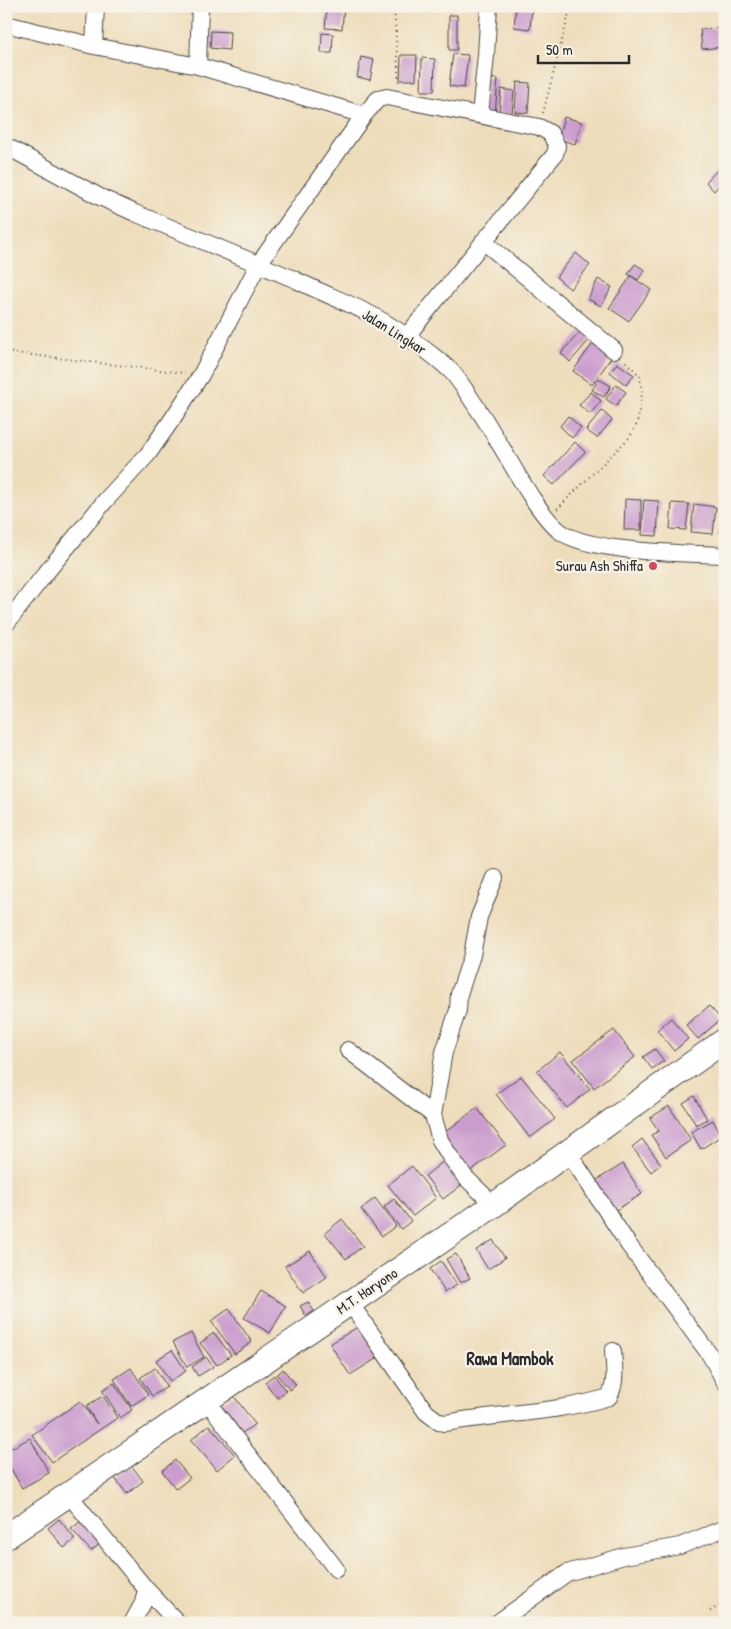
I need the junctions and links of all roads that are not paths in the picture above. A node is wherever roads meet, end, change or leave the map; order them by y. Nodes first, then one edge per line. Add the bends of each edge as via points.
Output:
1 (96, 6) edge
2 (200, 6) edge
3 (489, 6) edge
4 (6, 24) edge
5 (94, 46) junction
6 (198, 66) junction
7 (364, 115) junction
8 (480, 115) junction
9 (6, 146) edge
10 (483, 242) junction
11 (258, 265) junction
12 (406, 337) junction
13 (614, 350) road end
14 (725, 555) edge
15 (6, 624) edge
16 (495, 878) dead end
17 (725, 1040) edge
18 (348, 1050) dead end
19 (433, 1115) junction
20 (568, 1152) junction
21 (494, 1205) junction
22 (350, 1303) junction
23 (613, 1351) dead end
24 (725, 1382) edge
25 (206, 1400) junction
26 (68, 1495) junction
27 (725, 1528) edge
28 (6, 1537) edge
29 (336, 1569) dead end
30 (146, 1590) junction
31 (132, 1623) edge
32 (178, 1623) edge
33 (497, 1623) edge

1 - 5 street
2 - 6 street
3 - 8 street
4 - 5 street
5 - 6 street
6 - 7 street
7 - 8 street via 378,99 387,97
7 - 11 street
8 - 10 street via 540,128 550,133 557,146 555,154
9 - 11 street, Jalan Lingkar via 100,197
10 - 12 street
10 - 13 street
11 - 12 street, Jalan Lingkar via 366,312
11 - 15 street via 200,375 148,454 87,523
12 - 14 street, Jalan Lingkar via 451,371 547,519 561,532 599,545
16 - 19 street via 479,918 472,955 459,994
17 - 20 highway, M.T. Haryono
18 - 19 street
19 - 21 street via 440,1140 449,1155
20 - 21 highway, M.T. Haryono
20 - 24 street via 628,1244 710,1355
21 - 22 highway, M.T. Haryono
22 - 23 street via 426,1412 439,1422 562,1408 609,1397 614,1380
22 - 25 highway, M.T. Haryono
25 - 26 highway, M.T. Haryono
25 - 29 street
26 - 28 highway, M.T. Haryono
26 - 30 street
27 - 33 street via 680,1546 624,1556 567,1574
30 - 31 street
30 - 32 street

